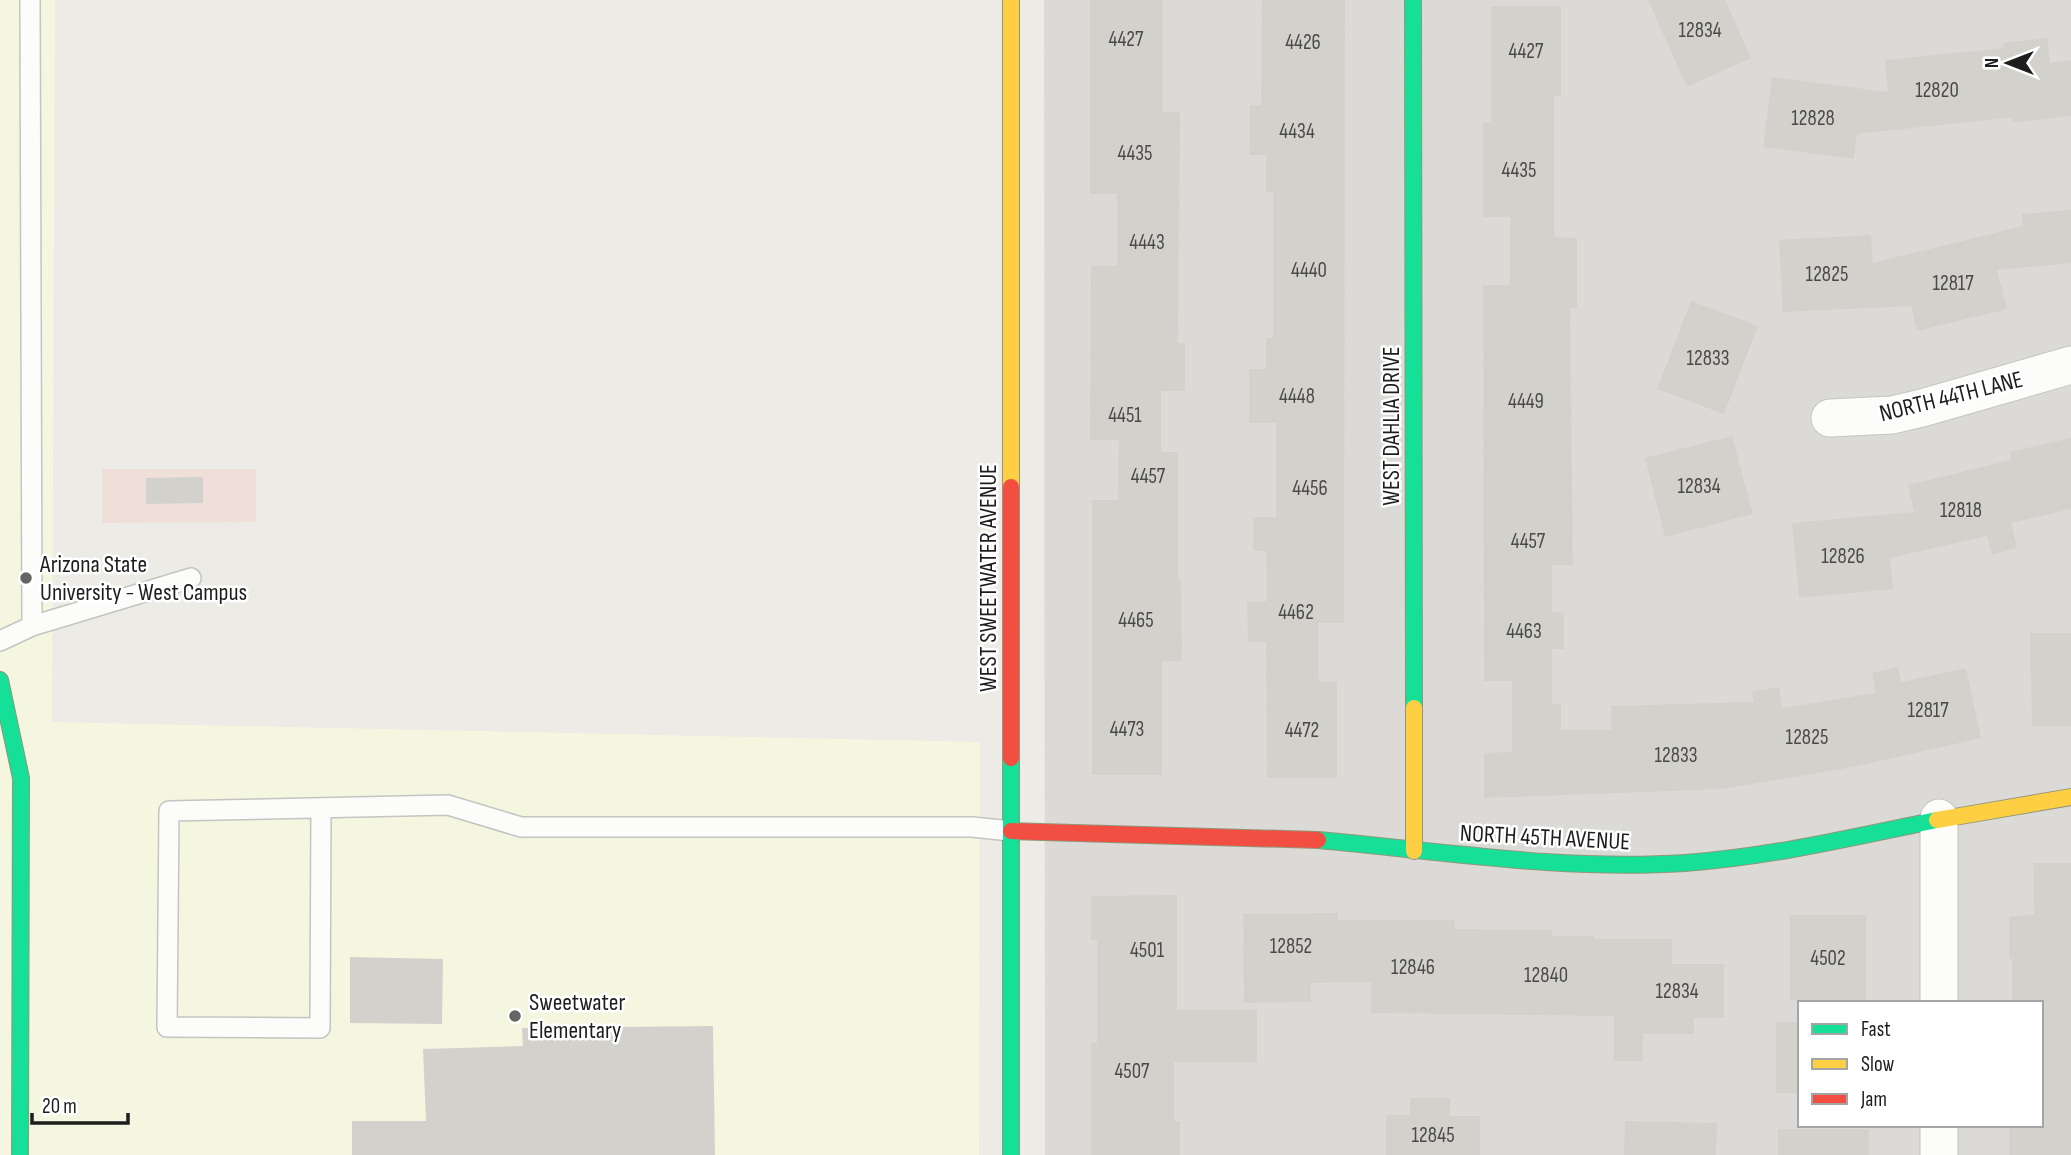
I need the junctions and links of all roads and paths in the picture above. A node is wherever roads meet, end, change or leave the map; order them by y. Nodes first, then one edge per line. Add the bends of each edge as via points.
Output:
1 (30, 0) edge
2 (1011, 0) edge
3 (1413, 0) edge
4 (2071, 365) edge
5 (1830, 418) dead end
6 (191, 578) dead end
7 (32, 626) junction
8 (0, 641) edge
9 (0, 680) edge
10 (2071, 797) edge
11 (321, 808) junction
12 (1939, 818) junction
13 (1011, 831) junction
14 (1414, 851) junction
15 (1939, 1001) edge
16 (0, 1022) edge
17 (21, 1022) junction
18 (1939, 1127) edge
19 (20, 1155) edge
20 (1011, 1155) edge
21 (1939, 1155) edge

1 - 7 lane
2 - 13 street, WEST SWEETWATER AVENUE
3 - 14 street, WEST DAHLIA DRIVE
4 - 5 street, NORTH 44TH LANE via 1892,415
6 - 7 lane
7 - 8 lane
9 - 17 street via 21,778
10 - 12 street, NORTH 45TH AVENUE
11 - 11 lane via 170,811 167,1027 320,1028
11 - 13 lane via 447,806 521,827 972,827
12 - 14 street, NORTH 45TH AVENUE via 1812,845 1687,863 1594,866
12 - 15 street
13 - 14 street, NORTH 45TH AVENUE via 1305,839
13 - 20 street, WEST SWEETWATER AVENUE
16 - 17 lane
17 - 19 street
18 - 21 street

